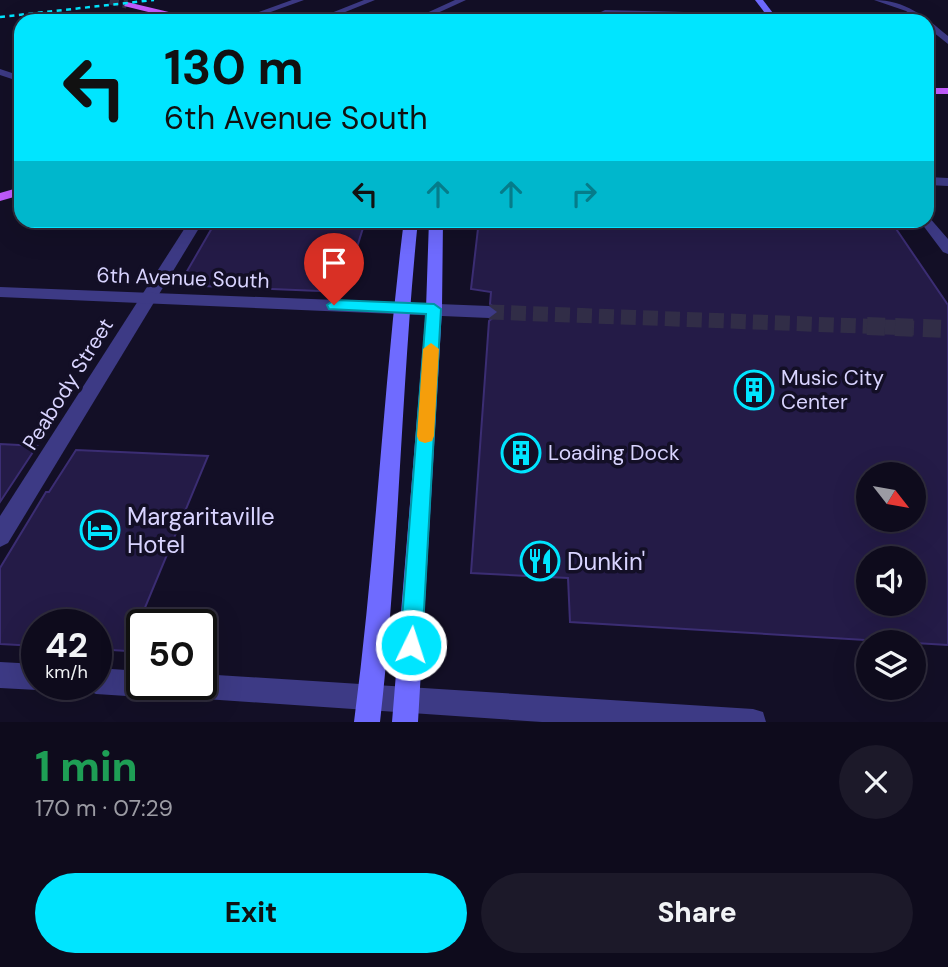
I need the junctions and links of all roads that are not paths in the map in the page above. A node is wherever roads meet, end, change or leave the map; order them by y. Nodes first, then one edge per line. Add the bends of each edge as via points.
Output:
1 (300, 0) edge
2 (371, 0) edge
3 (462, 0) edge
4 (878, 0) edge
5 (127, 4) dead end
6 (167, 14) edge
7 (259, 14) edge
8 (334, 14) edge
9 (429, 14) edge
10 (916, 14) edge
11 (934, 22) edge
12 (940, 22) dead end
13 (934, 29) edge
14 (948, 41) edge
15 (192, 228) edge
16 (410, 228) edge
17 (436, 228) edge
18 (932, 228) edge
19 (948, 249) edge
20 (0, 292) edge
21 (150, 298) junction
22 (399, 308) junction
23 (434, 309) junction
24 (489, 312) tunnel mouth
25 (0, 536) edge
26 (0, 675) edge
27 (21, 676) edge
28 (217, 692) edge
29 (369, 710) edge
30 (406, 711) edge
31 (753, 722) edge

1 - 7 street
2 - 8 street
3 - 9 street
4 - 10 street
5 - 6 main road
11 - 12 street
13 - 14 street
15 - 21 street, Peabody Street
16 - 22 main road
17 - 23 main road
18 - 19 street
20 - 21 street, 6th Avenue South
21 - 22 street, 6th Avenue South
21 - 25 street, Peabody Street
22 - 23 street, 6th Avenue South
22 - 29 main road
23 - 24 street, 6th Avenue South
23 - 30 main road
26 - 27 street
28 - 29 street
29 - 30 street
30 - 31 street

